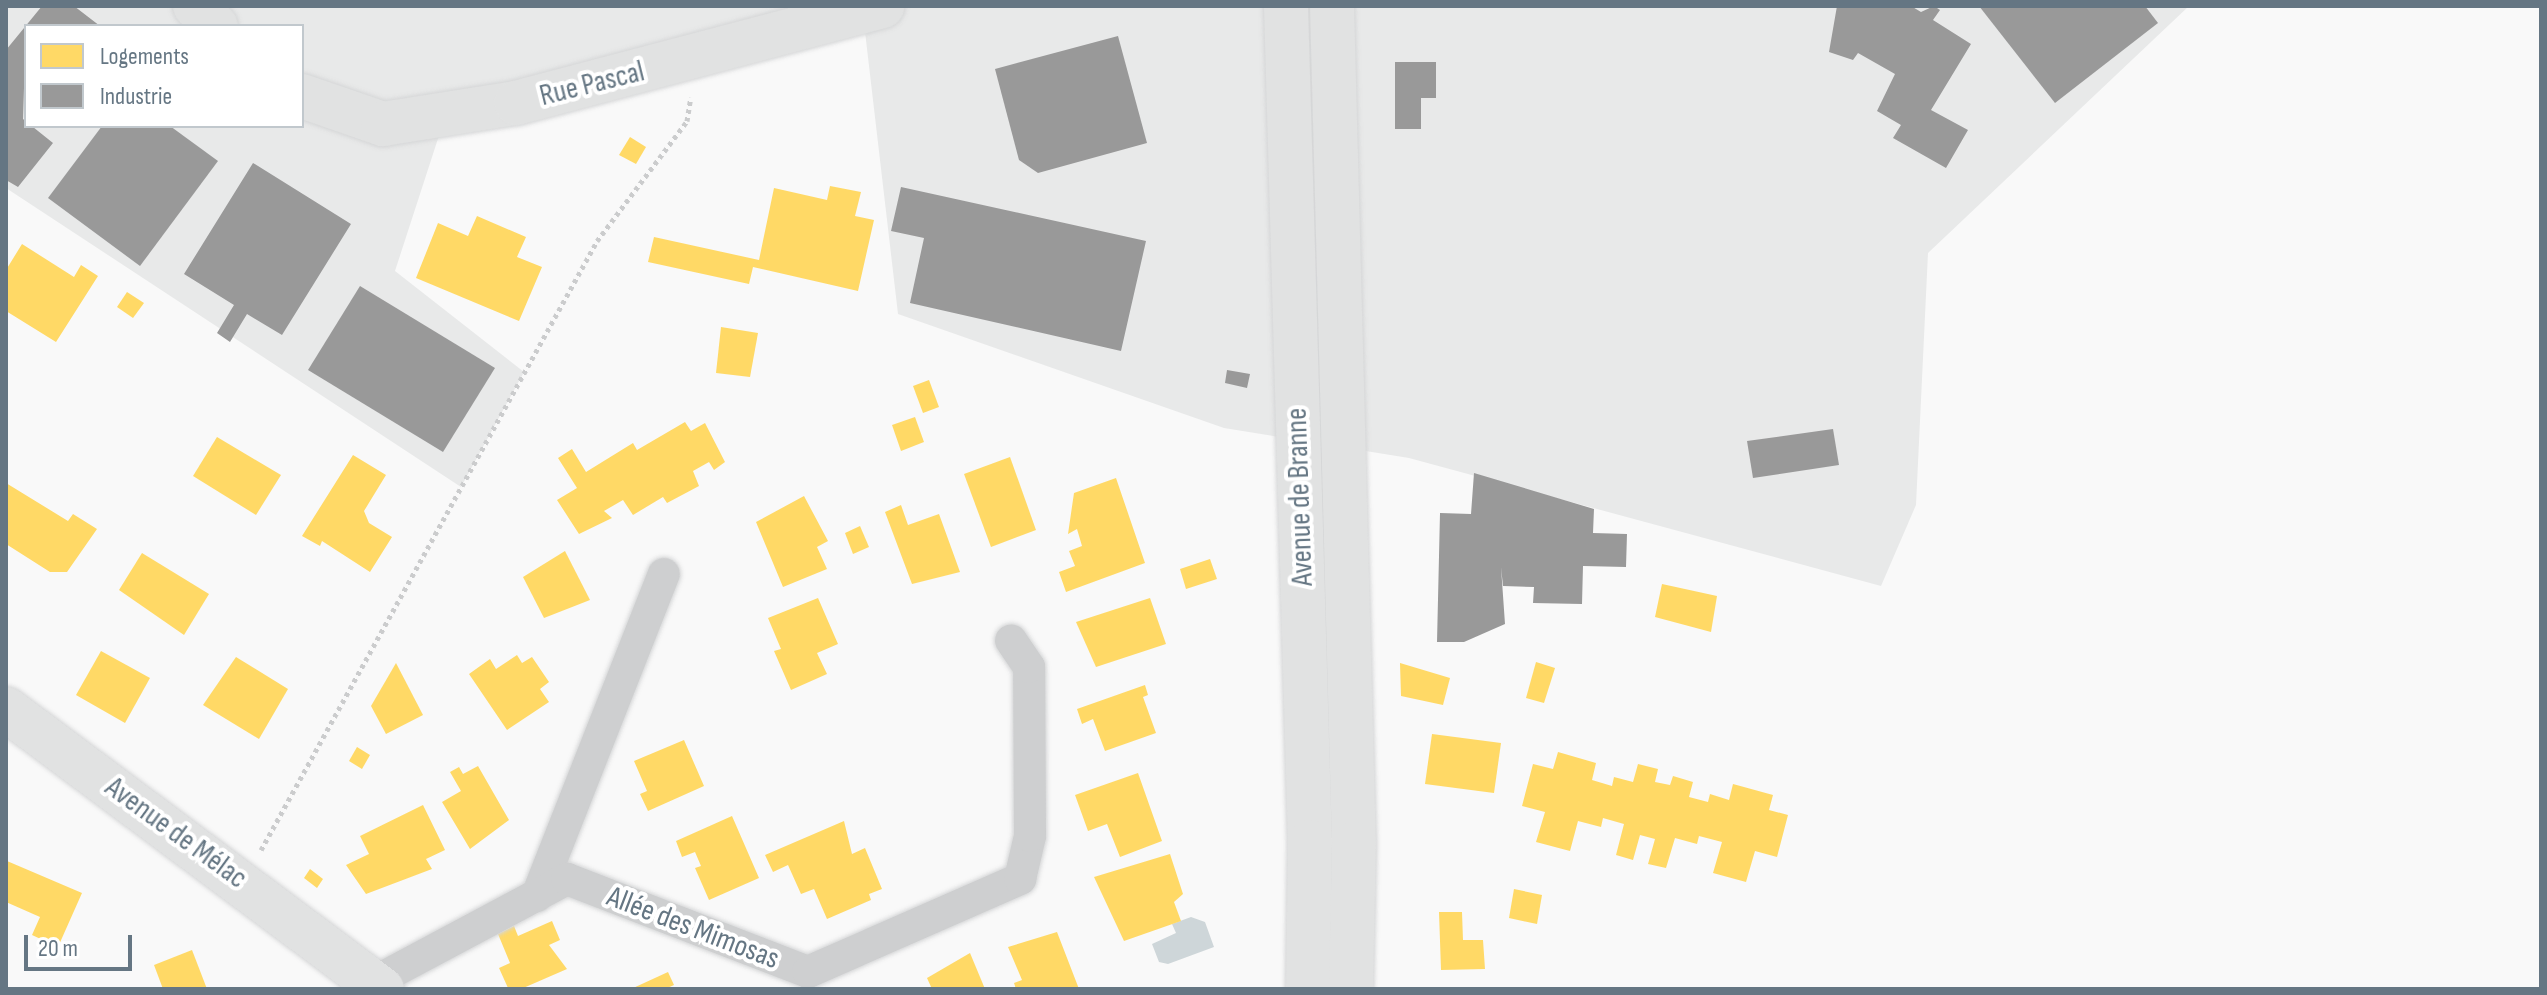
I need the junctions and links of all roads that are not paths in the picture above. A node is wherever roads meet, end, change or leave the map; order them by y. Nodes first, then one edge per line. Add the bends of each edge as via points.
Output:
1 (195, 6) edge
2 (882, 6) edge
3 (1286, 6) edge
4 (1332, 6) edge
5 (826, 14) edge
6 (214, 24) edge
7 (304, 97) edge
8 (664, 574) dead end
9 (1011, 640) dead end
10 (7, 715) edge
11 (537, 896) junction
12 (378, 985) edge
13 (1308, 989) edge
14 (1351, 989) edge

1 - 6 main road
2 - 5 main road, Rue Pascal
3 - 13 main road, Avenue de Branne via 1310,842
4 - 14 main road, Avenue de Branne via 1354,844
5 - 7 main road, Rue Pascal via 698,57 516,103 383,124
8 - 11 street
9 - 11 street, Allée des Mimosas via 1029,667 1030,836 1020,879 808,972 567,879
10 - 12 main road, Avenue de Mélac
11 - 12 street, Allée des Mimosas

